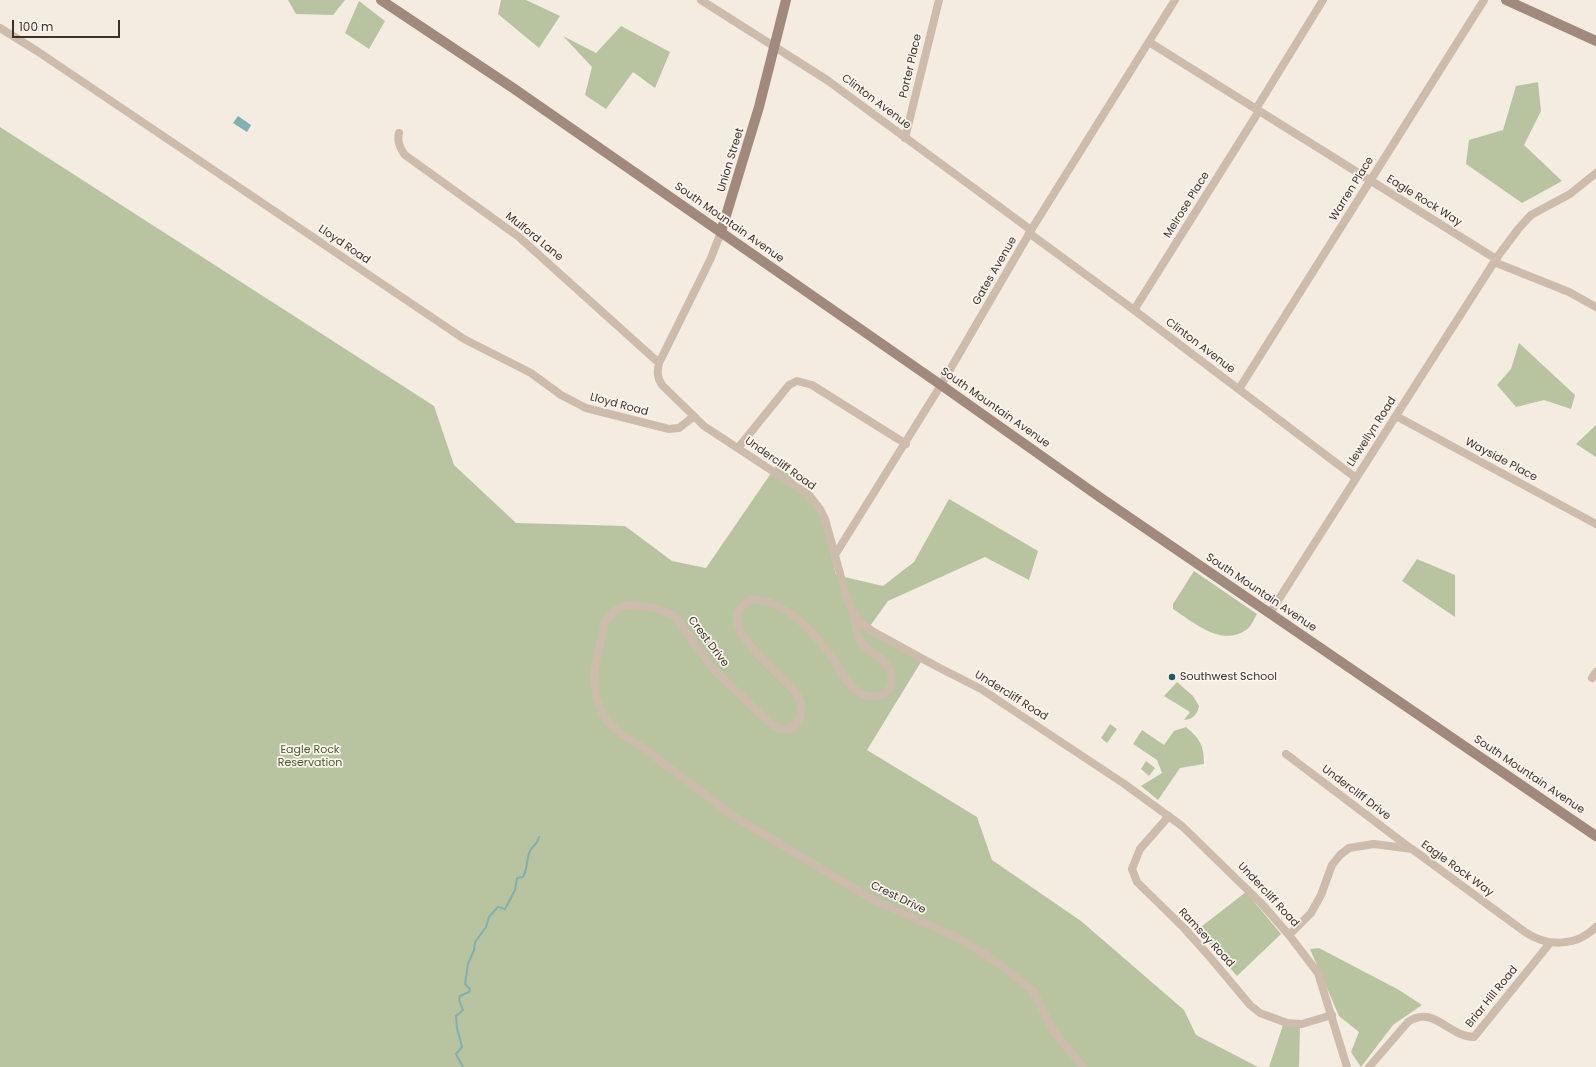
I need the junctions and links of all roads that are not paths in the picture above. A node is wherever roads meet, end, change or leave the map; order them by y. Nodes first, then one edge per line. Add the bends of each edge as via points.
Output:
1 (381, 0) edge
2 (701, 0) edge
3 (786, 0) edge
4 (938, 0) edge
5 (1175, 0) edge
6 (1323, 0) edge
7 (1484, 0) edge
8 (1506, 0) edge
9 (0, 28) edge
10 (1596, 41) edge
11 (1149, 42) junction
12 (775, 47) junction
13 (1257, 110) junction
14 (399, 133) dead end
15 (906, 138) junction
16 (1596, 173) edge
17 (1370, 180) junction
18 (721, 232) junction
19 (1030, 232) junction
20 (1495, 261) junction
21 (1596, 307) edge
22 (1134, 310) junction
23 (659, 363) junction
24 (941, 385) junction
25 (1239, 389) junction
26 (1396, 416) junction
27 (693, 417) junction
28 (906, 444) junction
29 (738, 448) junction
30 (1356, 478) junction
31 (1596, 524) edge
32 (835, 555) junction
33 (1270, 613) junction
34 (855, 618) junction
35 (1286, 754) dead end
36 (1169, 816) junction
37 (1596, 836) edge
38 (1412, 850) junction
39 (1596, 928) edge
40 (1290, 935) junction
41 (1550, 943) junction
42 (1332, 1015) junction
43 (1083, 1067) edge
44 (1347, 1067) edge
45 (1368, 1067) edge

1 - 18 street, South Mountain Avenue via 514,88
2 - 12 street, Clinton Avenue
3 - 12 street, Union Street
4 - 15 street, Porter Place
5 - 11 street, Gates Avenue
6 - 13 street, Melrose Place
7 - 17 street, Warren Place
8 - 10 street
9 - 27 street, Lloyd Road via 38,51 464,339 531,373 574,402 586,408 669,429 679,428
11 - 13 street, Eagle Rock Way
11 - 19 street, Gates Avenue
12 - 15 street, Clinton Avenue via 827,80
12 - 18 street, Union Street
13 - 17 street, Eagle Rock Way
13 - 22 street, Melrose Place
14 - 23 street, Mulford Lane via 400,148 405,156 519,237
15 - 19 street, Clinton Avenue
16 - 20 street, Llewellyn Road via 1570,194 1532,215
17 - 20 street, Eagle Rock Way
17 - 25 street, Warren Place
18 - 23 street, Union Street via 711,258
18 - 24 street, South Mountain Avenue
19 - 22 street, Clinton Avenue
19 - 24 street, Gates Avenue
20 - 21 street, Eagle Rock Way
20 - 26 street, Llewellyn Road
22 - 25 street, Clinton Avenue
23 - 27 street, Undercliff Road via 657,372 662,385
24 - 28 street, Gates Avenue
24 - 33 street, South Mountain Avenue via 1100,498
25 - 30 street, Clinton Avenue
26 - 30 street, Llewellyn Road
26 - 31 street, Wayside Place
27 - 29 street, Undercliff Road
28 - 29 street via 812,385 797,381 789,385
28 - 32 street, Gates Avenue
29 - 32 street, Undercliff Road via 809,495 825,519
30 - 33 street, Llewellyn Road
32 - 34 street, Undercliff Road
33 - 37 street, South Mountain Avenue
34 - 36 street, Undercliff Road via 872,631 981,689 1124,782
34 - 43 street, Crest Drive via 859,638 886,663 891,672 892,682 889,690 882,696 869,696 856,691 844,678 818,639 783,609 765,601 752,599 744,605 738,620 742,636 798,696 801,714 795,726 788,729 777,729 771,724 712,668 675,616 655,608 627,605 610,614 605,622 594,671 596,698 604,716 616,730 732,815 872,899 960,939 998,963 1033,991 1054,1032
35 - 38 street, Undercliff Drive
36 - 40 street, Undercliff Road via 1234,874
36 - 42 street, Ramsey Road via 1140,849 1132,869 1137,882 1190,934 1250,1005 1260,1013 1287,1024 1302,1024
38 - 40 street, Eagle Rock Way via 1374,844 1349,848 1332,865 1311,913
38 - 41 street, Eagle Rock Way via 1525,932
39 - 41 street, Eagle Rock Way via 1580,939
40 - 42 street, Undercliff Road via 1318,973
41 - 45 street, Briar Hill Road via 1474,1037 1466,1037 1430,1016 1416,1018 1408,1022
42 - 44 street, Undercliff Road

